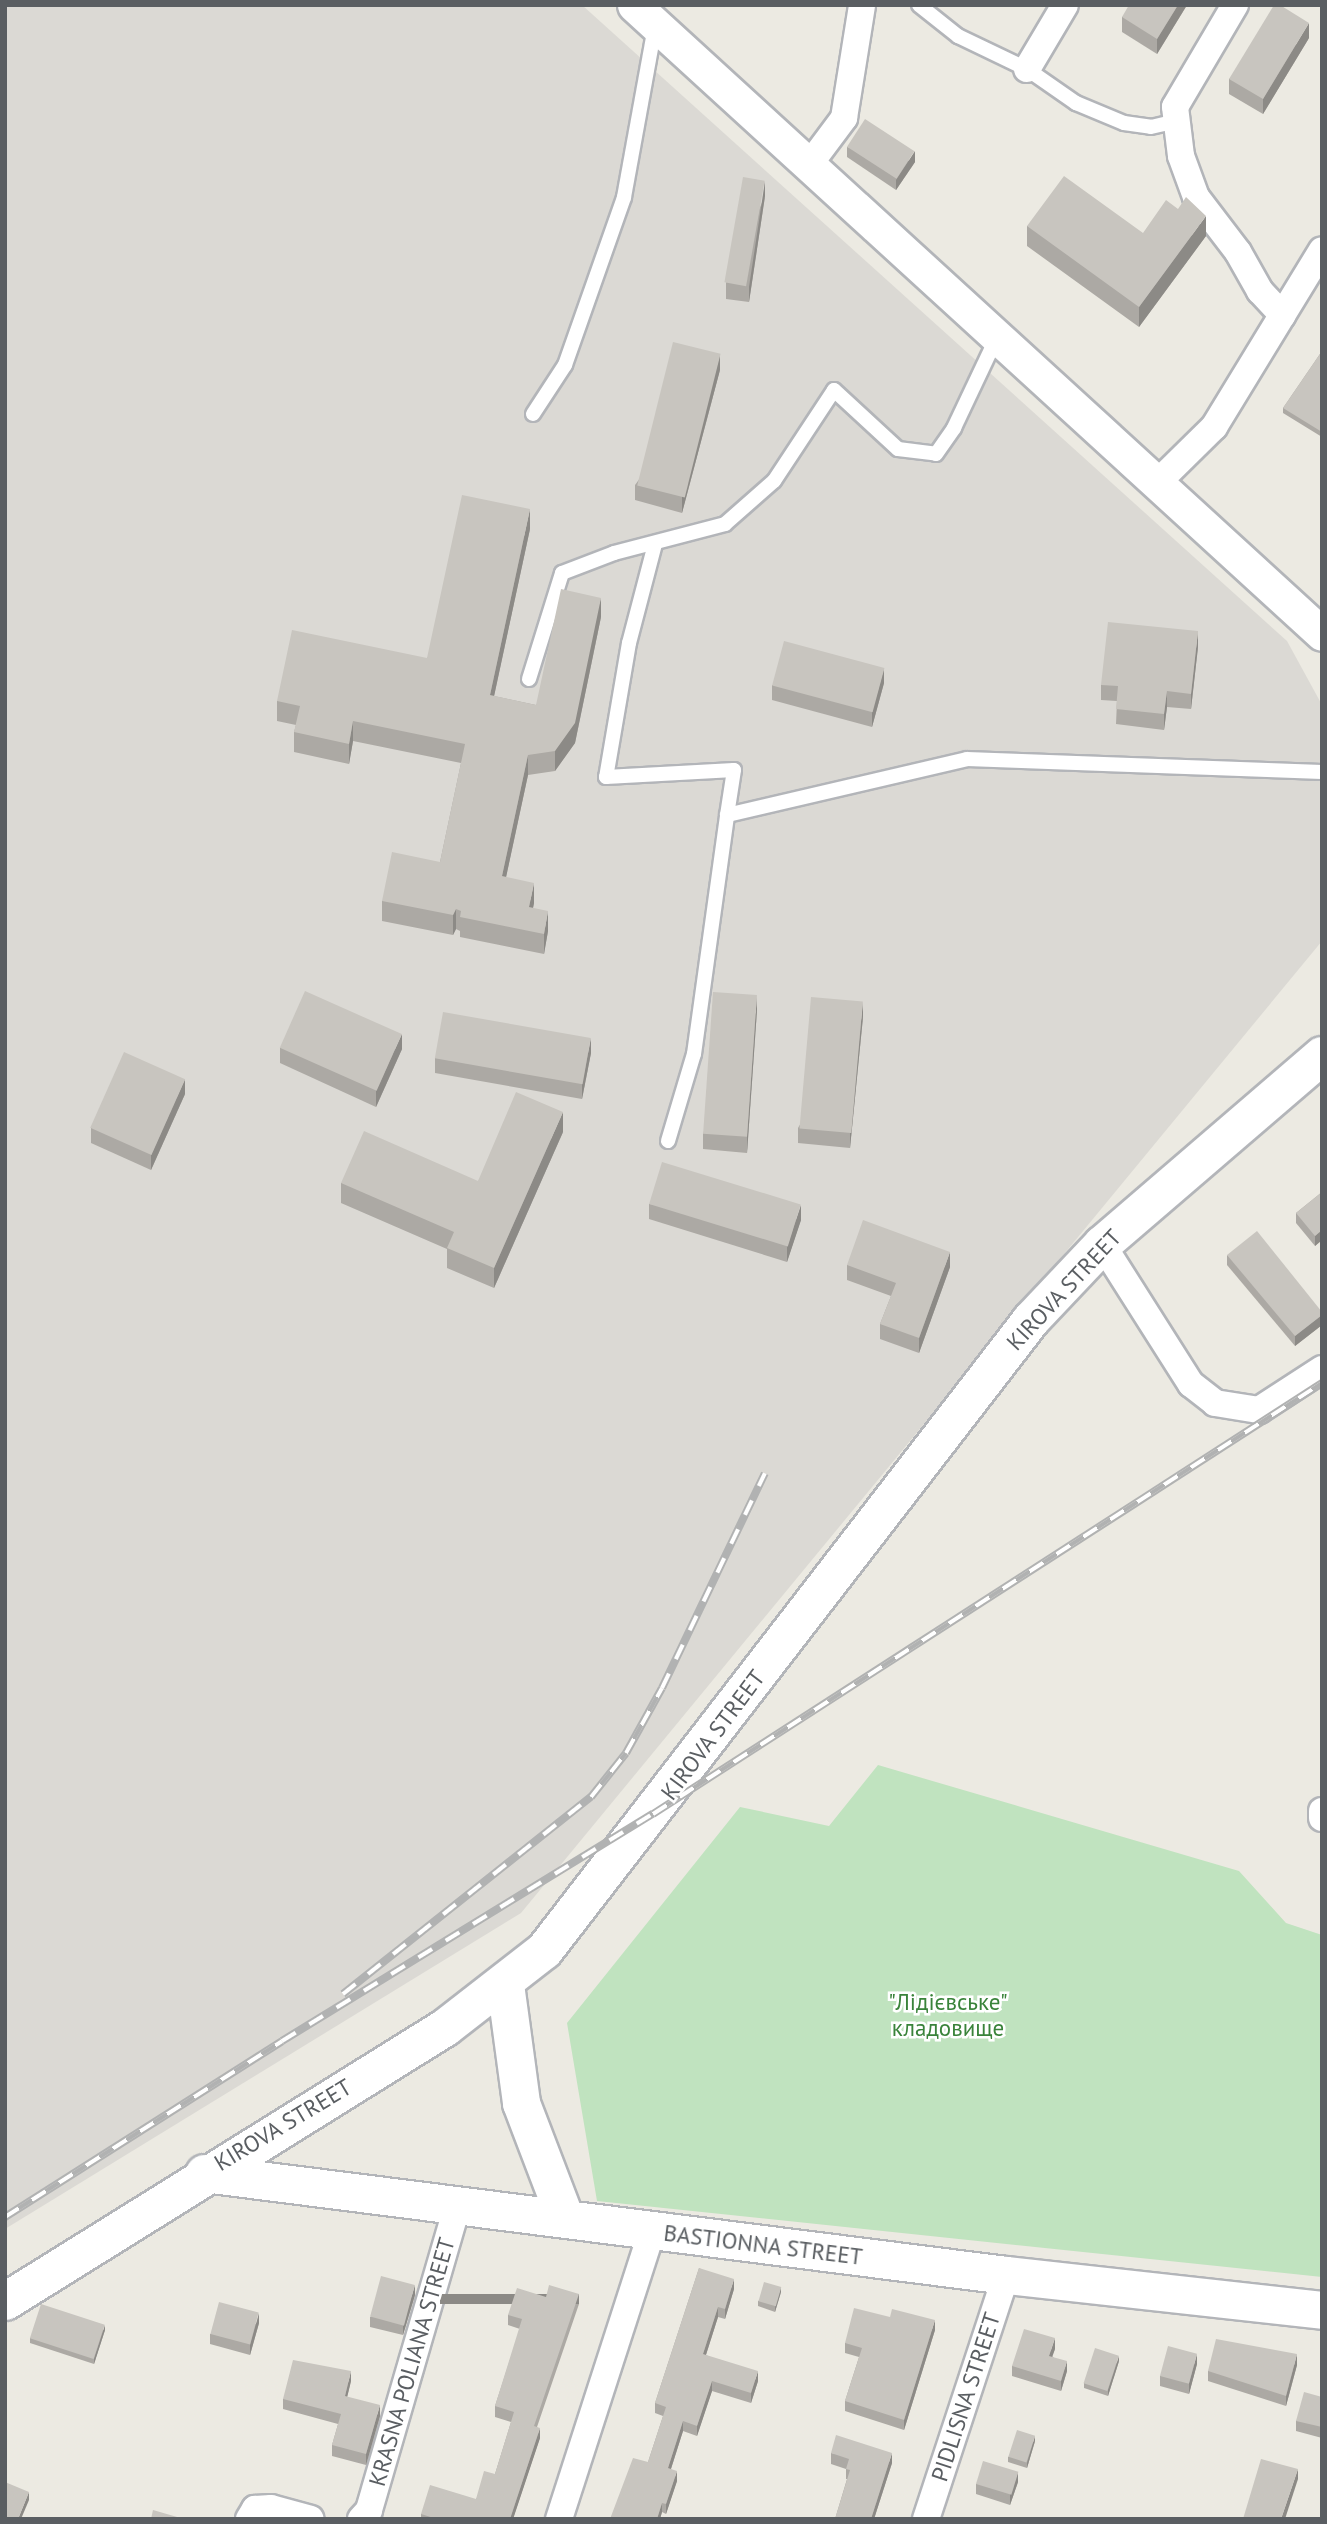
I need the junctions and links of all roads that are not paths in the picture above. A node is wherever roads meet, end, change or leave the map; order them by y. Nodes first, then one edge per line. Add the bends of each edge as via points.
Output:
1 (862, 5) edge
2 (919, 5) edge
3 (1065, 5) edge
4 (1236, 5) edge
5 (647, 12) edge
6 (1027, 69) junction
7 (1177, 121) junction
8 (809, 165) junction
9 (1322, 250) edge
10 (1282, 314) junction
11 (997, 337) junction
12 (533, 414) dead end
13 (1157, 483) junction
14 (655, 544) junction
15 (1322, 634) edge
16 (529, 679) dead end
17 (1322, 772) edge
18 (727, 815) junction
19 (1322, 1055) edge
20 (668, 1142) dead end
21 (1102, 1244) junction
22 (1322, 1369) edge
23 (1322, 1811) edge
24 (1322, 1818) edge
25 (505, 1984) junction
26 (204, 2173) junction
27 (458, 2203) junction
28 (565, 2218) junction
29 (652, 2231) junction
30 (1006, 2275) junction
31 (7, 2303) edge
32 (1322, 2310) edge
33 (249, 2519) edge
34 (311, 2519) edge
35 (361, 2519) edge
36 (559, 2519) edge
37 (926, 2519) edge

1 - 8 street via 844,118
2 - 6 lane via 958,36
3 - 6 street
4 - 7 street via 1175,107
5 - 8 street
5 - 12 lane via 624,197 565,365
6 - 7 lane via 1076,103 1124,123 1152,127
7 - 10 street via 1181,156 1196,197 1238,252 1260,291
8 - 11 street
9 - 10 street
10 - 13 street via 1214,427
11 - 13 street
11 - 14 lane via 954,428 936,454 898,449 834,390 774,481 725,524
13 - 15 street
14 - 16 lane via 614,553 562,573
14 - 18 lane via 627,655 606,776 734,770
17 - 18 lane via 967,759
18 - 20 lane via 694,1054
19 - 21 main road, KIROVA STREET
21 - 22 street via 1191,1384 1215,1403 1259,1410
21 - 25 main road, KIROVA STREET via 1031,1319 552,1939
23 - 24 street
25 - 26 main road, KIROVA STREET via 445,2027
25 - 28 main road via 521,2103
26 - 27 main road, BASTIONNA STREET
26 - 31 main road, KIROVA STREET
27 - 28 main road, BASTIONNA STREET
27 - 35 street, KRASNA POLIANA STREET via 369,2510
28 - 29 main road, BASTIONNA STREET
29 - 30 main road, BASTIONNA STREET
29 - 36 street
30 - 32 main road, BASTIONNA STREET
30 - 37 street, PIDLISNA STREET
33 - 34 street via 255,2510 271,2508

